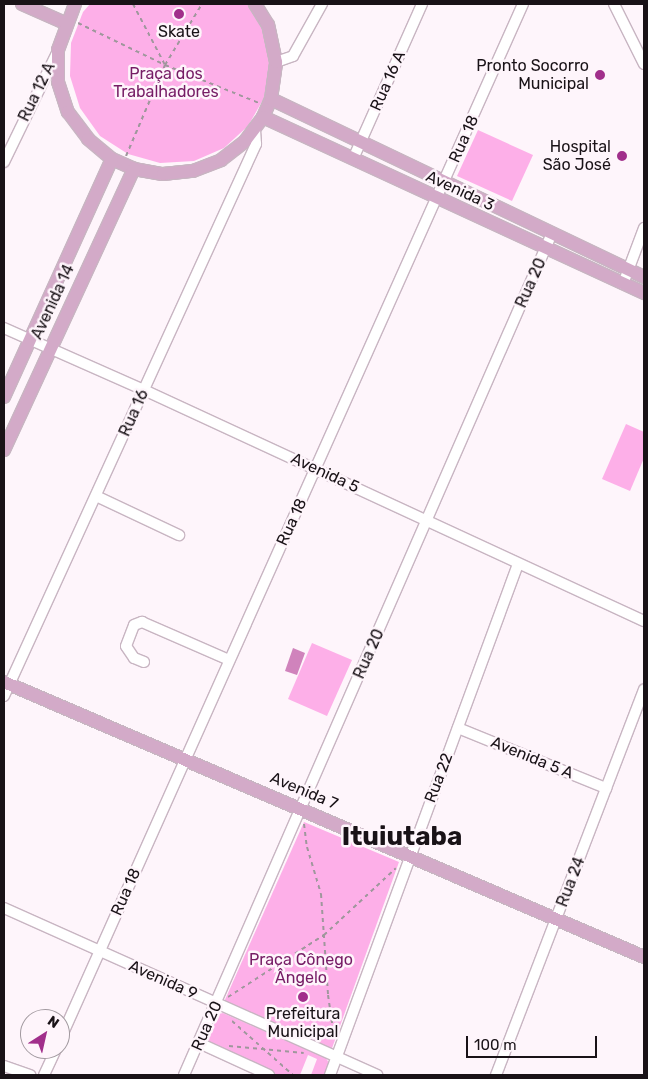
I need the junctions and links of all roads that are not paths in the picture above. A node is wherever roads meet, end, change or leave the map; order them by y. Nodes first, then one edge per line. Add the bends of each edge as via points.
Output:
1 (22, 4) edge
2 (255, 4) edge
3 (322, 4) edge
4 (422, 4) edge
5 (523, 4) edge
6 (614, 4) edge
7 (68, 11) edge
8 (640, 43) edge
9 (58, 50) junction
10 (276, 62) junction
11 (644, 64) edge
12 (264, 113) junction
13 (361, 142) junction
14 (353, 159) junction
15 (4, 162) edge
16 (123, 164) junction
17 (445, 182) junction
18 (438, 198) junction
19 (644, 228) edge
20 (552, 233) junction
21 (546, 248) junction
22 (629, 270) junction
23 (644, 277) edge
24 (624, 284) junction
25 (644, 294) edge
26 (4, 328) edge
27 (29, 339) junction
28 (49, 348) junction
29 (144, 390) junction
30 (4, 397) edge
31 (4, 450) edge
32 (316, 469) junction
33 (96, 496) junction
34 (427, 521) junction
35 (178, 534) dead end
36 (518, 564) junction
37 (644, 621) edge
38 (229, 660) junction
39 (144, 662) dead end
40 (5, 688) edge
41 (644, 689) edge
42 (458, 728) junction
43 (184, 759) junction
44 (606, 788) junction
45 (302, 808) junction
46 (410, 854) junction
47 (4, 908) edge
48 (557, 918) junction
49 (100, 952) junction
50 (644, 957) edge
51 (216, 1004) junction
52 (70, 1018) edge
53 (199, 1043) junction
54 (337, 1056) junction
55 (51, 1059) edge
56 (4, 1066) edge
57 (30, 1075) edge
58 (44, 1075) edge
59 (184, 1075) edge
60 (269, 1075) edge
61 (330, 1075) edge
62 (377, 1075) edge
63 (496, 1075) edge

1 - 7 main road
2 - 10 main road via 268,25
3 - 10 street via 293,56
4 - 13 street, Rua 16 A
5 - 17 street, Rua 18
6 - 8 street
7 - 9 main road
8 - 11 street
9 - 15 street, Rua 12 A
9 - 16 main road via 58,82 68,112 88,139
10 - 12 main road
12 - 13 main road, Avenida 3
12 - 14 main road, Avenida 3
12 - 16 main road via 245,141 221,160 193,171 164,174
12 - 29 street, Rua 16 via 256,144
13 - 14 street, Rua 16 A
13 - 17 main road, Avenida 3
14 - 18 main road, Avenida 3
16 - 27 main road, Avenida 14
16 - 28 main road, Avenida 14
17 - 18 street, Rua 18
17 - 20 main road, Avenida 3
18 - 21 main road, Avenida 3
18 - 32 street, Rua 18
19 - 22 street
20 - 21 street, Rua 20
20 - 22 main road, Avenida 3
21 - 24 main road, Avenida 3
21 - 34 street, Rua 20
22 - 23 main road, Avenida 3
22 - 24 street
24 - 25 main road, Avenida 3
26 - 27 street, Avenida 5
27 - 28 street, Avenida 5
27 - 30 main road, Avenida 14
28 - 29 street, Avenida 5
28 - 31 main road, Avenida 14
29 - 32 street, Avenida 5
29 - 33 street, Rua 16
32 - 34 street, Avenida 5
32 - 38 street, Rua 18
33 - 35 street
33 - 40 street, Rua 16
34 - 36 street, Avenida 5
34 - 45 street, Rua 20
36 - 37 street, Avenida 5
36 - 42 street, Rua 22
38 - 39 street via 142,622 134,625 126,646 134,658
38 - 43 street, Rua 18
40 - 43 main road, Avenida 7
41 - 44 street, Rua 24
42 - 44 street, Avenida 5 A
42 - 46 street, Rua 22
43 - 45 main road, Avenida 7
43 - 49 street, Rua 18
44 - 48 street, Rua 24
45 - 46 main road, Avenida 7
45 - 51 street, Rua 20
46 - 48 main road, Avenida 7
46 - 54 street, Rua 22
47 - 49 street, Avenida 9
48 - 50 main road, Avenida 7
48 - 63 street, Rua 24
49 - 51 street, Avenida 9
49 - 52 street, Rua 18
51 - 53 street, Rua 20
51 - 54 street, Avenida 9
53 - 59 street, Rua 20
53 - 60 street
54 - 61 street, Rua 22
54 - 62 street, Avenida 9
55 - 58 street
56 - 57 street

